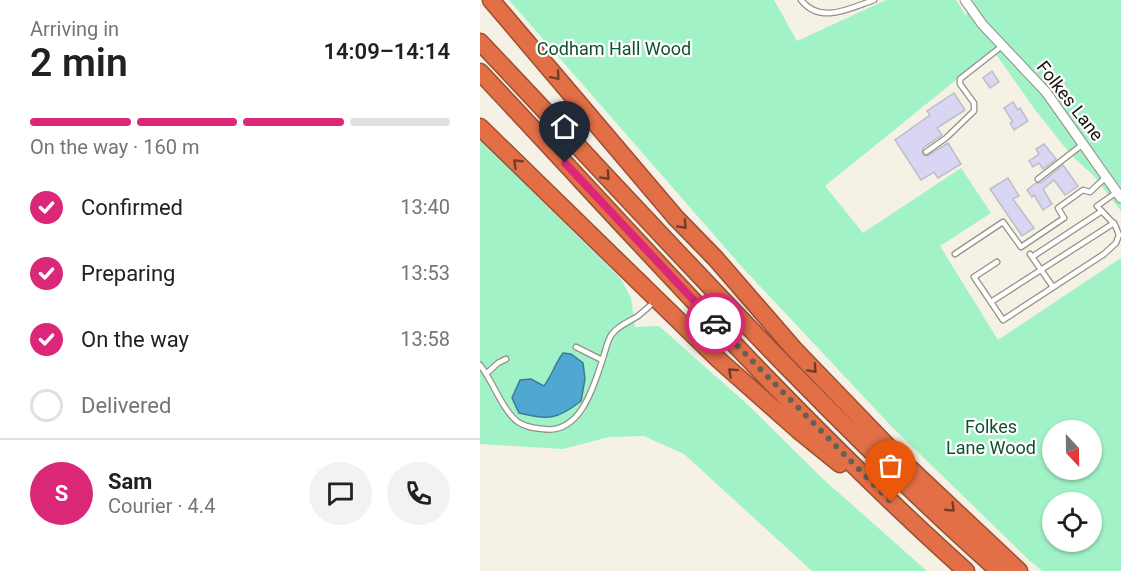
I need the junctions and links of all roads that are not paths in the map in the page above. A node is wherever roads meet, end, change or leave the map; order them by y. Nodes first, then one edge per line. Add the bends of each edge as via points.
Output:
1 (491, 0) edge
2 (801, 0) edge
3 (874, 0) edge
4 (965, 0) edge
5 (480, 42) edge
6 (1002, 46) junction
7 (480, 72) edge
8 (480, 127) edge
9 (1083, 144) junction
10 (926, 152) dead end
11 (1106, 177) junction
12 (1038, 179) dead end
13 (1119, 195) edge
14 (1102, 211) junction
15 (1114, 223) junction
16 (955, 254) dead end
17 (997, 262) dead end
18 (1040, 270) junction
19 (1053, 287) junction
20 (657, 299) junction
21 (991, 302) junction
22 (576, 347) dead end
23 (506, 359) dead end
24 (602, 360) junction
25 (480, 365) edge
26 (487, 373) junction
27 (891, 502) junction
28 (966, 571) edge
29 (999, 571) edge
30 (1019, 571) edge

1 -> 30 highway via 676,218 794,349 901,460
2 - 3 lane via 812,11 829,14
4 - 6 street, Folkes Lane
5 -> 29 highway via 814,395
6 - 9 street, Folkes Lane via 1046,92
6 - 10 lane via 960,80 974,103 974,111
7 - 27 highway via 745,354
20 -> 8 highway
9 - 11 street, Folkes Lane
9 - 12 lane
11 - 13 street, Folkes Lane
11 - 16 lane via 1090,192 1083,190 1058,208 1064,218 1021,247 1003,222
13 - 14 lane via 1097,206
14 - 15 lane
14 - 18 lane via 1031,255
15 - 18 lane
15 - 19 lane via 1119,235 1116,243
17 - 21 lane via 974,277
18 - 19 lane
18 - 21 lane
19 - 21 lane via 1003,320
20 - 24 lane via 610,336
27 -> 20 highway via 790,423
22 - 24 lane
23 - 26 lane
24 - 26 lane via 583,411 568,424 551,431 516,421
25 - 26 lane
27 - 28 highway

